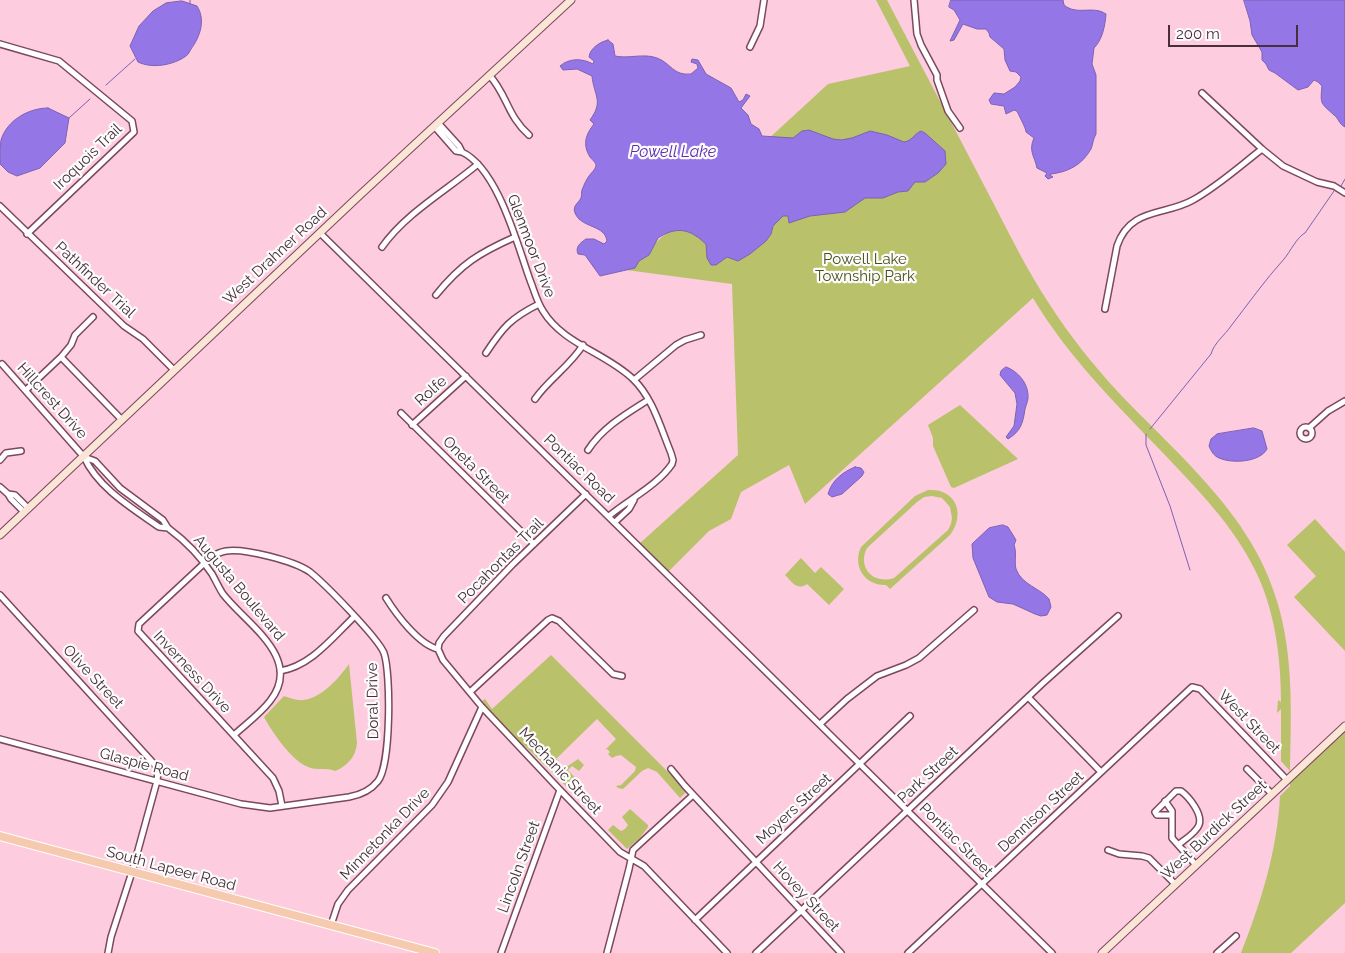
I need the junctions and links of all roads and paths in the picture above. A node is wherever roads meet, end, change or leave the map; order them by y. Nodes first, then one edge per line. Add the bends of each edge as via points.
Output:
1 (764, 0) edge
2 (914, 0) edge
3 (568, 1) edge
4 (0, 44) edge
5 (750, 47) dead end
6 (490, 76) junction
7 (1202, 93) dead end
8 (437, 126) junction
9 (960, 128) dead end
10 (528, 135) dead end
11 (1262, 149) junction
12 (478, 164) junction
13 (1345, 193) edge
14 (0, 206) edge
15 (320, 233) junction
16 (27, 234) junction
17 (515, 237) junction
18 (382, 247) dead end
19 (436, 295) dead end
20 (539, 304) junction
21 (1105, 309) dead end
22 (93, 317) dead end
23 (701, 335) dead end
24 (582, 345) junction
25 (486, 353) dead end
26 (61, 357) junction
27 (2, 364) dead end
28 (174, 370) junction
29 (466, 376) junction
30 (634, 380) junction
31 (26, 390) junction
32 (535, 399) dead end
33 (648, 400) junction
34 (1345, 401) edge
35 (401, 413) dead end
36 (122, 420) junction
37 (412, 425) junction
38 (1309, 428) dead end
39 (588, 450) dead end
40 (21, 452) dead end
41 (84, 456) junction
42 (0, 460) edge
43 (117, 484) junction
44 (0, 487) edge
45 (111, 490) junction
46 (586, 494) junction
47 (634, 500) junction
48 (26, 510) junction
49 (609, 516) junction
50 (615, 522) junction
51 (168, 528) junction
52 (0, 535) edge
53 (534, 544) junction
54 (204, 563) junction
55 (0, 595) edge
56 (386, 598) dead end
57 (974, 610) dead end
58 (1118, 616) dead end
59 (354, 617) junction
60 (438, 649) junction
61 (280, 671) junction
62 (622, 676) dead end
63 (1190, 688) joint
64 (470, 692) junction
65 (1028, 697) junction
66 (482, 707) junction
67 (910, 716) dead end
68 (820, 724) junction
69 (1345, 726) edge
70 (234, 735) junction
71 (0, 739) edge
72 (860, 764) junction
73 (1247, 768) dead end
74 (671, 769) dead end
75 (1101, 772) junction
76 (1287, 780) junction
77 (157, 781) junction
78 (560, 790) junction
79 (1272, 794) junction
80 (693, 795) junction
81 (1165, 801) junction
82 (282, 806) junction
83 (908, 811) junction
84 (1172, 816) junction
85 (0, 836) edge
86 (1178, 845) junction
87 (1108, 850) dead end
88 (631, 859) junction
89 (756, 862) junction
90 (1196, 865) junction
91 (132, 872) junction
92 (982, 884) junction
93 (1176, 884) junction
94 (801, 911) junction
95 (695, 920) junction
96 (334, 926) junction
97 (1236, 936) dead end
98 (1106, 952) edge
99 (108, 953) edge
100 (435, 953) edge
101 (501, 953) edge
102 (607, 953) edge
103 (726, 953) edge
104 (756, 953) edge
105 (841, 953) edge
106 (908, 953) edge
107 (1052, 953) edge
108 (1217, 953) edge

1 - 5 street via 760,26
2 - 9 street via 916,34 937,75 948,111
3 - 6 street, West Drahner Road
4 - 16 street, Iroquois Trail via 59,61 132,121 134,127 134,132
6 - 8 street, West Drahner Road
6 - 10 street via 517,124
7 - 11 street
8 - 12 street, Glenmoor Drive via 456,151 468,155
8 - 15 street, West Drahner Road
11 - 13 street via 1293,172
11 - 21 street via 1192,200 1173,209 1150,213 1129,227 1117,246
12 - 17 street, Glenmoor Drive via 500,198
12 - 18 street via 406,221
14 - 16 street, Pathfinder Trial
15 - 28 street, West Drahner Road
15 - 29 street, Pontiac Road
16 - 28 street, Pathfinder Trial
17 - 19 street via 471,259
17 - 20 street, Glenmoor Drive
20 - 24 street, Glenmoor Drive via 559,330
20 - 25 street via 510,322
22 - 26 street via 75,335
23 - 30 street via 676,345
24 - 30 street, Glenmoor Drive
24 - 32 street via 570,363 544,386
26 - 31 street
26 - 36 street
27 - 31 street, Hillcrest Drive
28 - 36 street, West Drahner Road
29 - 37 street, Rolfe
29 - 46 street, Pontiac Road
30 - 33 street, Glenmoor Drive
31 - 41 street, Hillcrest Drive
33 - 39 street via 610,425
33 - 47 street, Glenmoor Drive via 673,460 669,468
34 - 38 street
35 - 37 street, Oneta Street
36 - 41 street, West Drahner Road
37 - 53 street, Oneta Street
40 - 42 street via 6,454
41 - 43 street, Augusta Boulevard via 95,461
41 - 45 street, Augusta Boulevard
41 - 48 street, West Drahner Road
43 - 45 street
43 - 51 street, Augusta Boulevard via 163,520
44 - 48 street
45 - 51 street, Augusta Boulevard via 158,527
46 - 49 street, Pontiac Road
46 - 53 street, Pocahontas Trail
47 - 49 street, Glenmoor Drive via 624,503
47 - 50 street, Glenmoor Drive
48 - 52 street, West Drahner Road
49 - 50 street, Pontiac Road
50 - 68 street, Pontiac Road
51 - 54 street, Augusta Boulevard
53 - 60 street, Pocahontas Trail via 444,636
54 - 59 street, Doral Drive via 218,553 236,550 302,566
54 - 61 street, Augusta Boulevard via 223,594 276,653
54 - 70 street, Inverness Drive via 139,624 138,632
55 - 77 street, Olive Street via 152,760 158,771
56 - 60 street, Mechanic Street via 423,641
57 - 68 street via 919,658 879,675
58 - 65 street, Park Street
59 - 61 street via 306,662
59 - 82 street, Doral Drive via 379,644 387,667 389,720 383,772 374,785 360,795
60 - 64 street, Mechanic Street via 443,660
61 - 70 street via 278,688 272,699
62 - 64 street via 614,675 559,621 551,618
63 - 75 street, Dennison Street
63 - 76 street, West Street via 1200,689
64 - 66 street, Mechanic Street
65 - 75 street
65 - 83 street, Park Street
66 - 78 street, Mechanic Street
66 - 96 street, Minnetonka Drive via 444,790 348,890 338,904
67 - 72 street, Moyers Street
68 - 72 street, Pontiac Street
69 - 76 street, West Burdick Street
70 - 82 street, Inverness Drive via 273,778 280,791
71 - 77 street, Glaspie Road
72 - 83 street, Pontiac Street
72 - 89 street, Moyers Street
73 - 79 street
74 - 80 street, Hovey Street
75 - 92 street, Dennison Street
76 - 79 street, West Burdick Street
77 - 82 street, Glaspie Road via 250,806
77 - 91 street
78 - 88 street, Mechanic Street via 620,852
78 - 101 street, Lincoln Street
79 - 90 street, West Burdick Street
80 - 88 street via 632,850
80 - 89 street, Hovey Street
81 - 84 street via 1172,809
81 - 84 street via 1155,813
81 - 86 street via 1180,790 1195,806 1199,825
83 - 92 street, Pontiac Street
83 - 94 street, Park Street
84 - 86 street via 1172,837
85 - 91 main road, South Lapeer Road
86 - 90 street
87 - 93 street via 1149,858
88 - 95 street, Mechanic Street via 644,866
88 - 102 street
89 - 94 street, Hovey Street
89 - 95 street, Moyers Street
90 - 93 street, West Burdick Street
91 - 96 main road, South Lapeer Road
91 - 99 street
92 - 106 street, Dennison Street
92 - 107 street, Pontiac Street
93 - 98 street, West Burdick Street
94 - 104 street, Park Street
94 - 105 street, Hovey Street
95 - 103 street, Mechanic Street
96 - 100 main road, South Lapeer Road
97 - 108 street

